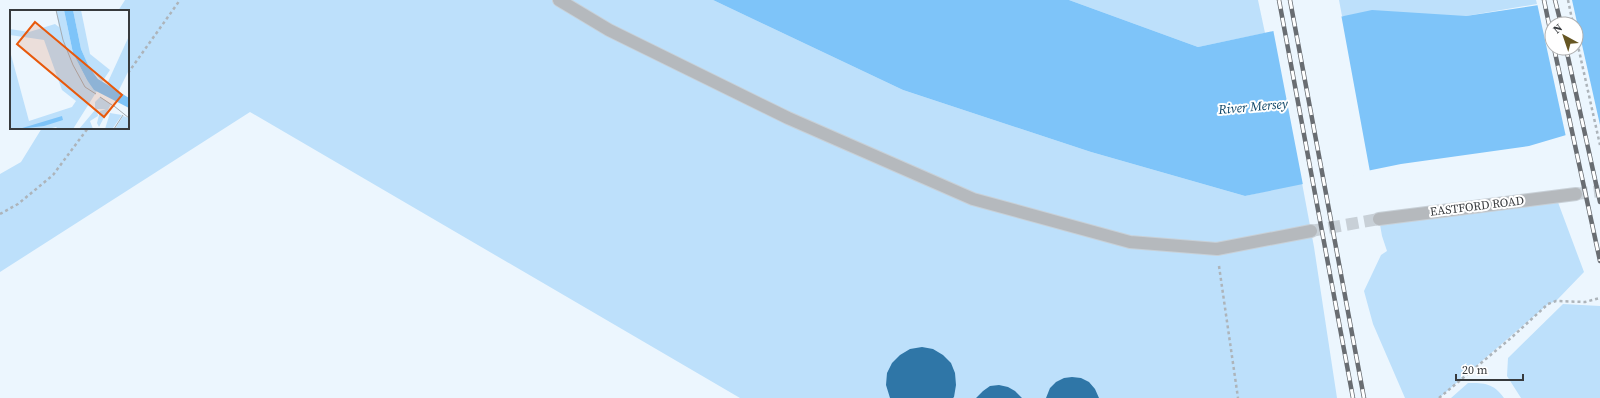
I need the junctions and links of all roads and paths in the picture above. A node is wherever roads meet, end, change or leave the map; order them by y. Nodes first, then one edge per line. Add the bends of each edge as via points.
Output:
1 (180, 0) edge
2 (559, 0) edge
3 (1568, 0) edge
4 (1571, 16) edge
5 (1580, 56) edge
6 (129, 72) edge
7 (87, 129) edge
8 (1600, 145) edge
9 (1576, 194) tunnel mouth
10 (0, 214) edge
11 (1379, 219) tunnel mouth
12 (1311, 231) tunnel mouth
13 (1217, 249) junction
14 (1600, 298) edge
15 (1238, 398) edge
16 (1439, 398) edge

1 - 6 path
2 - 13 street via 609,30 788,118 973,199 1130,242
3 - 4 path
5 - 8 path
7 - 10 path via 53,174 18,204
9 - 11 street, EASTFORD ROAD
12 - 13 street
13 - 15 path
14 - 16 path via 1585,302 1556,301 1548,304

